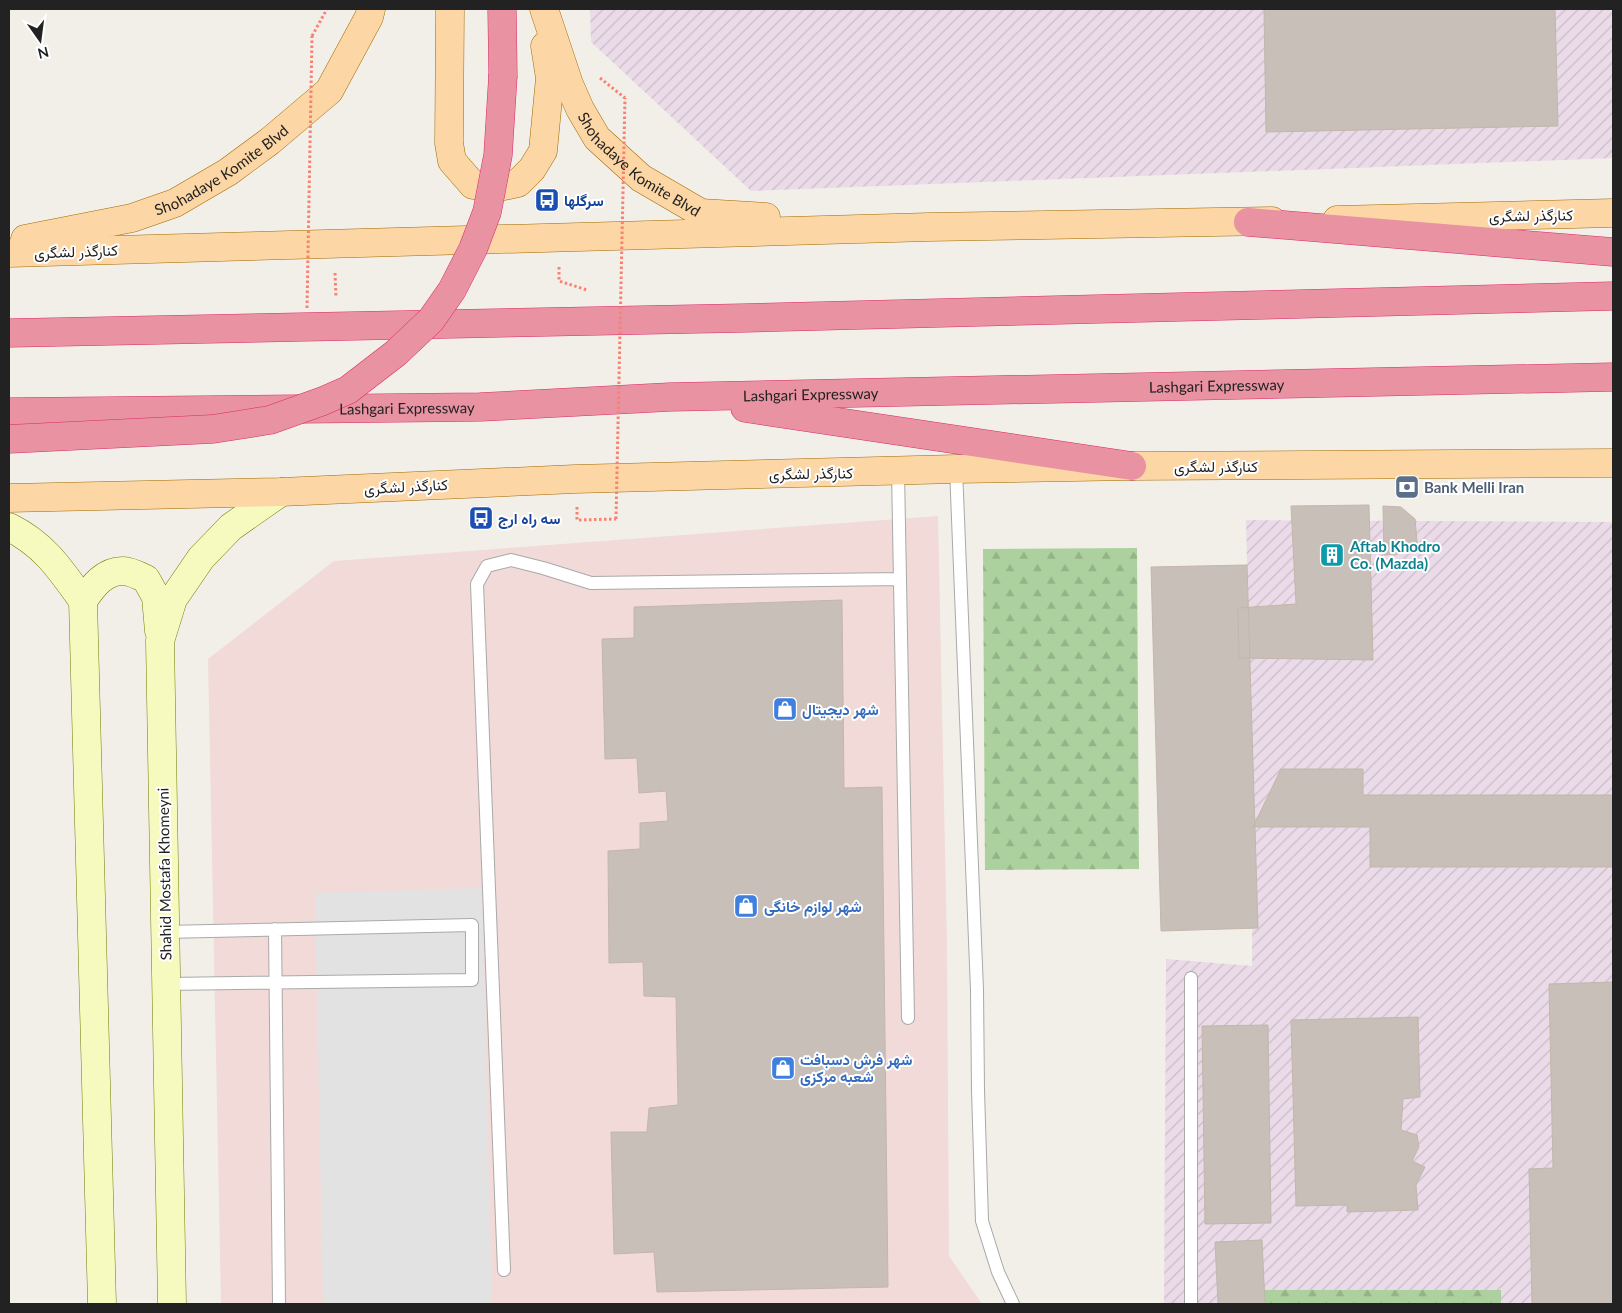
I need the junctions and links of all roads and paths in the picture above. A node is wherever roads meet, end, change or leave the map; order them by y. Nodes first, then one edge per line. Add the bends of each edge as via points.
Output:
1 (327, 9) edge
2 (371, 9) edge
3 (450, 9) edge
4 (502, 9) edge
5 (542, 9) edge
6 (595, 74) dead end
7 (1613, 198) edge
8 (1600, 213) edge
9 (1248, 222) junction
10 (929, 228) junction
11 (9, 242) edge
12 (1613, 252) edge
13 (9, 253) edge
14 (1613, 296) edge
15 (306, 308) dead end
16 (9, 333) edge
17 (1613, 377) edge
18 (670, 397) junction
19 (9, 412) edge
20 (9, 439) edge
21 (1613, 464) edge
22 (1132, 466) junction
23 (956, 469) junction
24 (898, 471) junction
25 (281, 492) junction
26 (9, 498) edge
27 (577, 520) dead end
28 (9, 527) edge
29 (900, 579) junction
30 (83, 601) junction
31 (160, 641) junction
32 (275, 929) junction
33 (165, 932) junction
34 (1191, 978) dead end
35 (275, 983) junction
36 (166, 984) junction
37 (908, 1018) dead end
38 (504, 1270) dead end
39 (102, 1304) edge
40 (172, 1304) edge
41 (280, 1304) edge
42 (1013, 1304) edge
43 (1191, 1304) edge

1 - 15 path, bridge via 312,36
2 - 11 main road, Shohadaye Komite Blvd via 329,91 228,172 175,203 132,218
3 - 5 main road via 449,143 452,161 473,185 494,188 518,183 542,151 550,78
4 - 20 highway, bridge via 503,75 498,155 487,212 452,290 431,320 396,353 348,390 270,420 213,429
5 - 10 main road, Shohadaye Komite Blvd via 569,84 597,138 641,178 701,213
6 - 27 path, bridge via 625,98 616,519
7 - 8 main road
8 - 9 main road, کنارگذر لشگری
9 - 10 main road, کنارگذر لشگری
9 - 12 highway
10 - 13 main road, کنارگذر لشگری
14 - 16 highway
17 - 18 highway, Lashgari Expressway
18 - 19 highway, Lashgari Expressway via 480,406
18 - 22 highway
21 - 22 main road, کنارگذر لشگری
22 - 23 main road, کنارگذر لشگری
23 - 24 main road, کنارگذر لشگری
23 - 42 lane via 977,990 982,1221 998,1272
24 - 25 main road, کنارگذر لشگری via 575,478
24 - 29 lane
25 - 26 main road, کنارگذر لشگری
25 - 31 main road, Shahid Mostafa Khomeyni via 231,527 201,558 173,599
28 - 30 main road via 26,535 53,560
29 - 37 lane
29 - 38 lane via 591,583 511,560 487,566 477,584
30 - 31 main road via 106,575 124,571 146,579 156,597
30 - 39 main road
31 - 33 main road, Shahid Mostafa Khomeyni
32 - 33 lane
32 - 35 lane
32 - 35 lane via 472,925 472,980
33 - 36 main road, Shahid Mostafa Khomeyni
34 - 43 lane
35 - 36 lane
35 - 41 lane
36 - 40 main road, Shahid Mostafa Khomeyni

